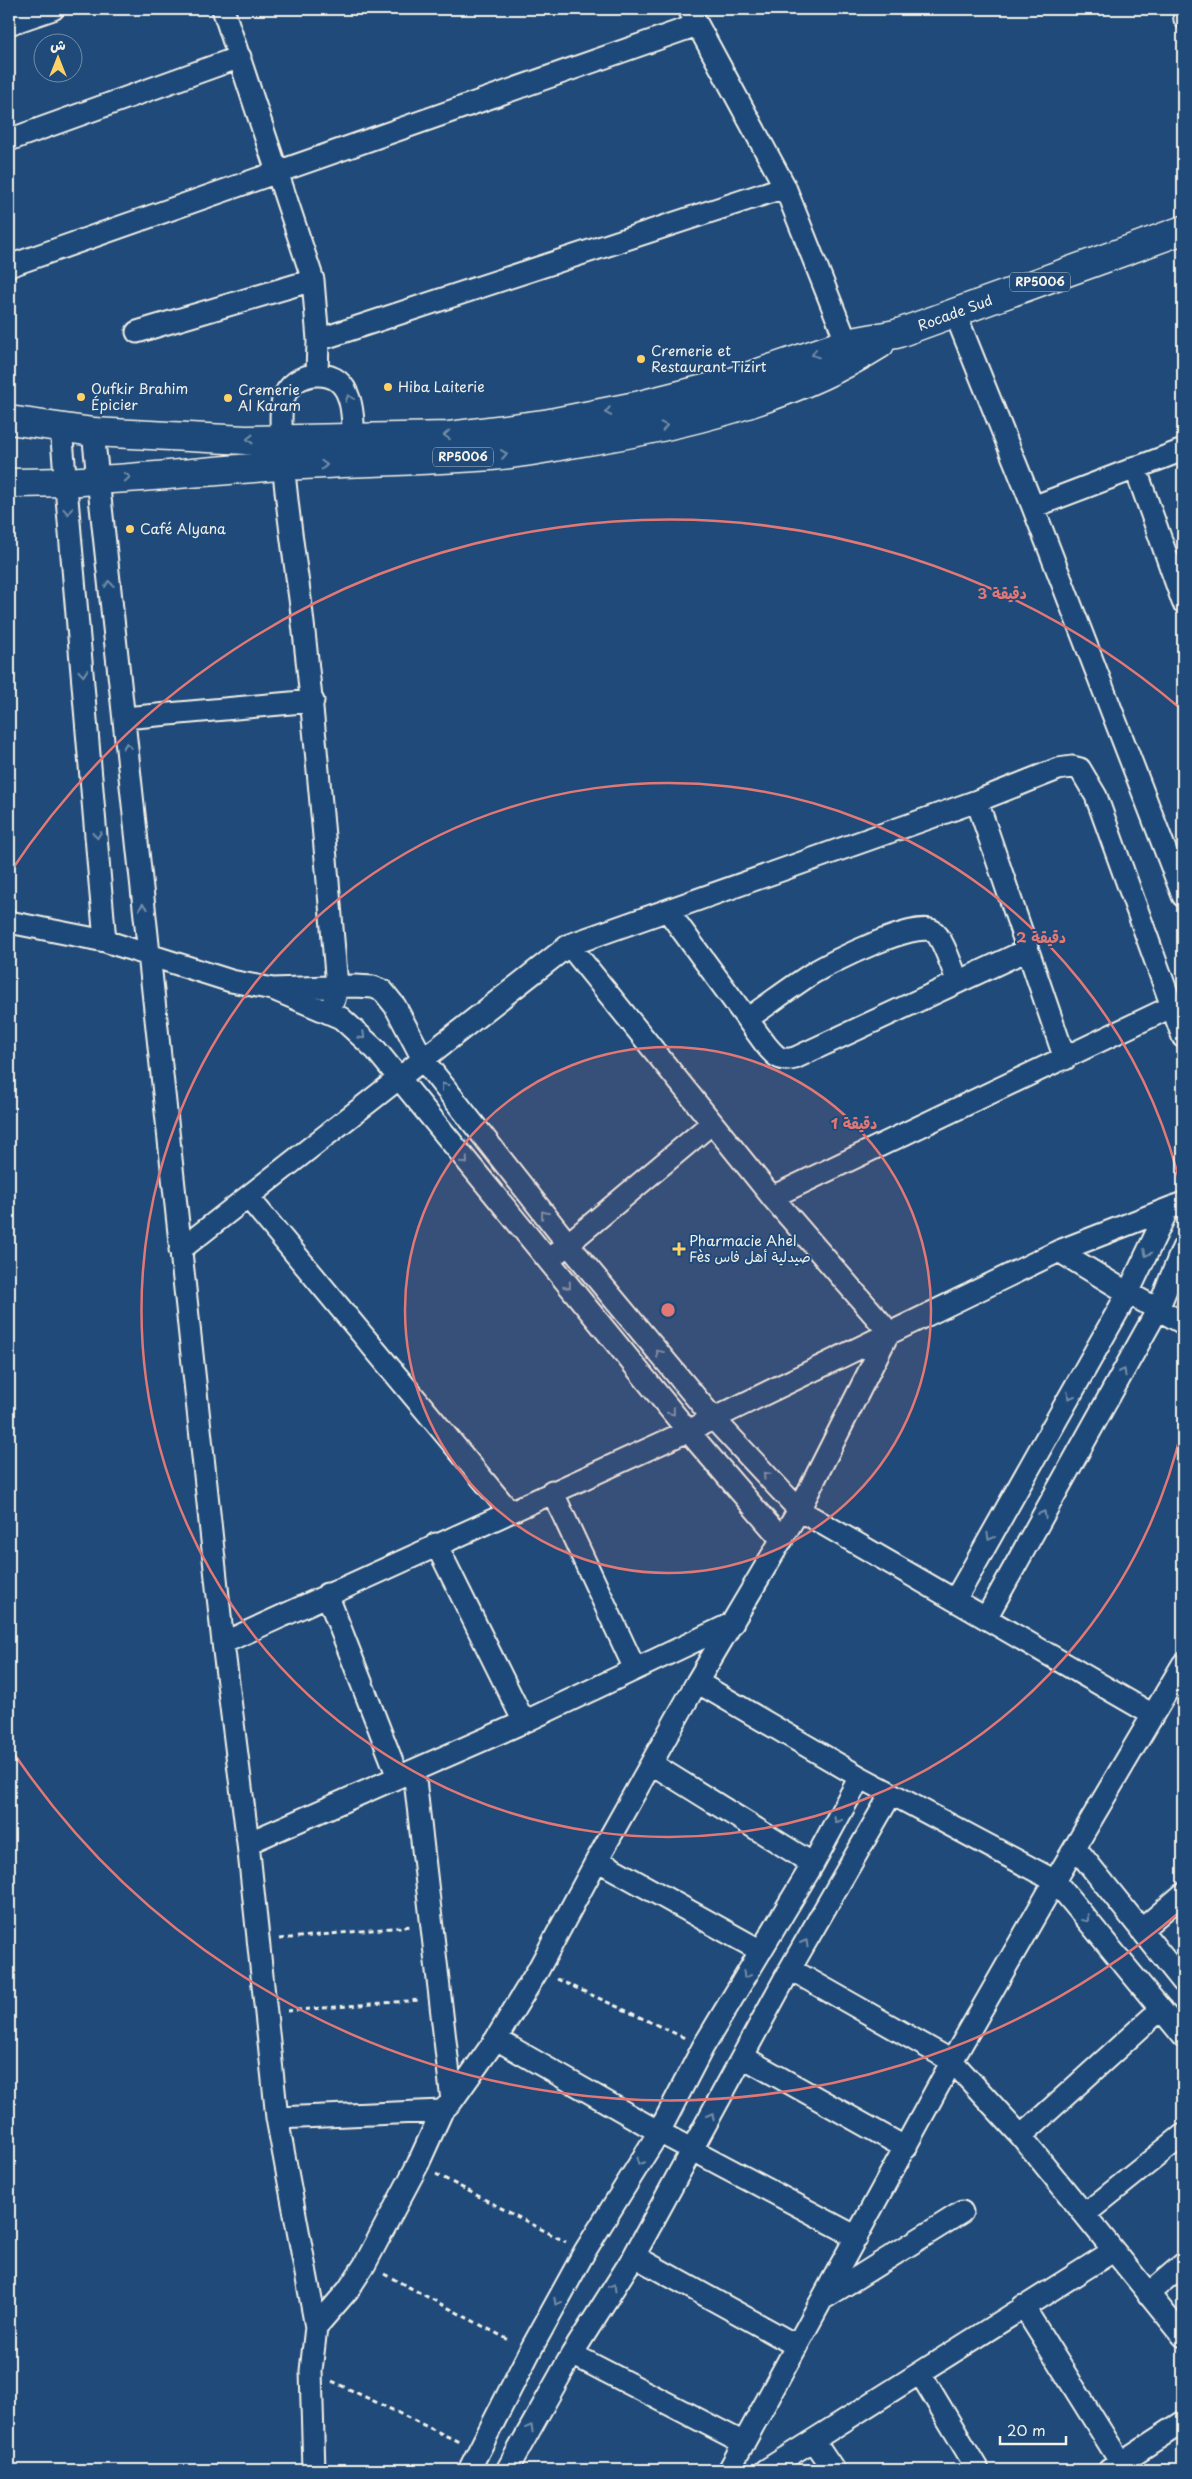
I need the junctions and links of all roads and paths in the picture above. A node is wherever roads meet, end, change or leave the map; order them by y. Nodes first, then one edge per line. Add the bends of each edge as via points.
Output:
1 (53, 9) edge
2 (223, 9) edge
3 (1179, 9) edge
4 (693, 17) edge
5 (9, 24) edge
6 (1183, 24) edge
7 (240, 57) junction
8 (9, 140) edge
9 (278, 173) junction
10 (784, 187) junction
11 (1183, 230) edge
12 (9, 266) edge
13 (313, 280) junction
14 (955, 313) junction
15 (137, 332) dead end
16 (318, 340) junction
17 (850, 352) junction
18 (317, 375) junction
19 (9, 420) edge
20 (61, 428) junction
21 (93, 432) junction
22 (282, 439) junction
23 (1183, 450) edge
24 (353, 451) junction
25 (284, 466) junction
26 (1135, 467) junction
27 (98, 480) junction
28 (9, 483) edge
29 (66, 483) junction
30 (1033, 507) junction
31 (1183, 602) edge
32 (312, 701) junction
33 (124, 718) junction
34 (977, 801) junction
35 (1183, 896) edge
36 (668, 911) junction
37 (9, 922) edge
38 (105, 941) junction
39 (569, 945) junction
40 (1027, 950) junction
41 (148, 956) junction
42 (958, 982) junction
43 (338, 986) junction
44 (273, 990) junction
45 (1173, 1006) junction
46 (332, 1012) junction
47 (747, 1019) junction
48 (1183, 1037) edge
49 (1065, 1059) junction
50 (424, 1061) junction
51 (398, 1079) junction
52 (712, 1123) junction
53 (248, 1197) junction
54 (772, 1197) junction
55 (1175, 1206) edge
56 (568, 1244) junction
57 (1183, 1248) edge
58 (180, 1250) junction
59 (1059, 1251) junction
60 (547, 1261) junction
61 (1128, 1294) junction
62 (1158, 1309) junction
63 (1183, 1323) edge
64 (889, 1332) junction
65 (713, 1418) junction
66 (688, 1431) junction
67 (552, 1492) junction
68 (799, 1510) junction
69 (509, 1511) junction
70 (782, 1540) junction
71 (436, 1544) junction
72 (327, 1594) junction
73 (955, 1600) junction
74 (986, 1618) junction
75 (733, 1623) junction
76 (223, 1643) junction
77 (635, 1669) junction
78 (1182, 1672) edge
79 (697, 1682) junction
80 (1153, 1715) junction
81 (524, 1722) junction
82 (652, 1764) junction
83 (406, 1774) junction
84 (860, 1777) junction
85 (891, 1794) junction
86 (248, 1842) junction
87 (1076, 1846) junction
88 (597, 1860) junction
89 (812, 1864) junction
90 (1055, 1881) junction
91 (1183, 1894) edge
92 (433, 1924) junction
93 (1141, 1930) junction
94 (258, 1941) junction
95 (761, 1951) junction
96 (790, 1969) junction
97 (538, 1970) junction
98 (1183, 1982) edge
99 (441, 1998) junction
100 (1161, 2009) junction
101 (266, 2013) junction
102 (1183, 2036) edge
103 (496, 2039) junction
104 (703, 2047) junction
105 (743, 2057) junction
106 (952, 2061) junction
107 (447, 2106) junction
108 (277, 2118) junction
109 (659, 2132) junction
110 (1183, 2135) edge
111 (1021, 2136) junction
112 (906, 2148) junction
113 (693, 2149) junction
114 (418, 2164) junction
115 (962, 2212) dead end
116 (1085, 2214) junction
117 (857, 2237) junction
118 (585, 2251) junction
119 (1114, 2251) junction
120 (634, 2256) junction
121 (366, 2264) junction
122 (1183, 2264) edge
123 (1148, 2294) junction
124 (823, 2298) junction
125 (1023, 2306) junction
126 (316, 2327) junction
127 (1183, 2336) edge
128 (797, 2346) junction
129 (530, 2351) junction
130 (572, 2354) junction
131 (311, 2371) junction
132 (920, 2373) junction
133 (1183, 2422) edge
134 (815, 2442) junction
135 (744, 2443) junction
136 (480, 2452) junction
137 (1115, 2466) edge
138 (314, 2470) edge
139 (469, 2470) edge
140 (507, 2470) edge
141 (729, 2470) edge
142 (766, 2470) edge
143 (834, 2470) edge
144 (978, 2470) edge

1 - 5 street
2 - 7 street
3 - 6 lane
4 - 9 street
4 - 10 street
7 - 8 street
7 - 9 street
9 - 12 street
9 - 13 street
10 - 16 street
10 - 17 street
11 - 14 main road, Rocade Sud / RP5006
13 - 15 street
13 - 16 street
14 - 17 main road, Rocade Sud / RP5006
14 - 30 street
16 - 18 street
17 - 24 main road, RP5006 via 758,401 616,437 494,456
18 - 22 street via 296,381 288,389 281,410
24 -> 18 street via 351,401 346,390 329,376
19 - 20 main road, RP5006
20 - 21 main road, RP5006
20 - 29 street
22 -> 21 main road, RP5006
21 - 27 street
22 - 24 main road, RP5006
22 - 25 street
23 - 26 street
25 -> 24 main road, RP5006
27 -> 25 main road, RP5006
25 - 32 street
26 - 30 street
26 - 31 street
27 - 29 main road, RP5006
33 -> 27 street
28 - 29 main road, RP5006
29 -> 38 street
30 - 35 street
32 - 33 street
32 - 43 street
41 -> 33 street
34 - 36 street
34 - 40 street
34 - 45 street via 1058,769 1072,767 1082,771 1096,796
36 - 39 street
36 - 47 street
37 - 38 street
38 - 41 street
39 - 50 street
39 - 52 street
40 - 42 street
40 - 49 street
41 - 44 street
41 - 58 street
42 - 47 street via 788,1060 778,1059
42 - 47 street via 938,935 930,929 919,929 830,963
43 - 44 street
43 - 46 street
43 - 50 street via 373,987 386,993
44 - 46 street
45 - 48 street
45 - 49 street
46 -> 51 street via 376,1050
49 - 54 street
50 - 51 street
56 -> 50 street
51 - 53 street
51 -> 60 street
52 - 54 street
52 - 56 street
53 - 58 street
53 - 69 street
54 - 64 street
55 - 59 street
55 -> 61 street
56 - 60 street
65 -> 56 street
57 - 62 street
58 - 76 street
59 - 61 street
59 - 64 street
60 -> 66 street
61 - 62 street
61 -> 73 street
62 - 63 street
74 -> 62 street
64 - 65 street
64 - 68 street
65 - 66 street
68 -> 65 street
66 - 67 street
66 - 70 street
67 - 69 street
67 - 77 street
68 - 70 street
68 - 73 street
69 - 71 street
70 - 75 street
71 - 72 street
71 - 81 street
72 - 76 street
72 - 83 street
73 - 74 street
74 - 80 street
75 - 77 street
75 - 79 street
76 - 86 street
77 - 81 street
78 - 80 street
79 - 82 street
79 - 84 street
80 - 87 street
81 - 83 street
82 - 88 street
82 - 89 street
83 - 86 street
83 - 92 street
84 - 85 street
84 -> 89 street
85 - 90 street
96 -> 85 street
86 - 94 street
87 - 90 street
87 - 93 street
88 - 95 street
88 - 97 street
89 - 95 street
90 -> 100 street
90 - 106 street
91 - 93 street
92 - 94 path
92 - 99 street
93 - 98 street
94 - 101 street
95 -> 104 street
96 - 105 street
96 - 106 street
97 - 103 street
97 - 104 path
99 - 101 path
99 - 107 street
100 - 102 street
100 - 111 street
101 - 108 street
103 - 107 street
103 - 109 street
104 - 109 street
105 - 112 street
113 -> 105 street
106 - 111 street
106 - 112 street
107 - 108 street
107 - 114 street
108 - 126 street
109 - 113 street
109 -> 118 street
110 - 116 street
111 - 116 street
112 - 117 street
113 - 117 street
113 - 120 street
114 - 118 path
114 - 121 street
115 - 124 street
116 - 119 street
117 - 124 street
118 -> 129 street
119 - 123 street
119 - 125 street
120 - 128 street
130 -> 120 street
121 - 126 street
121 - 129 path
122 - 123 street
123 - 127 street
124 - 128 street
125 - 132 street
125 - 137 street
126 - 131 street
128 - 135 street
129 - 136 street
130 - 135 street
140 -> 130 street
131 - 136 path
131 - 138 street
132 - 134 street
132 - 144 street
133 - 137 street
134 - 142 street
134 - 143 street
135 - 141 street
136 - 139 street

